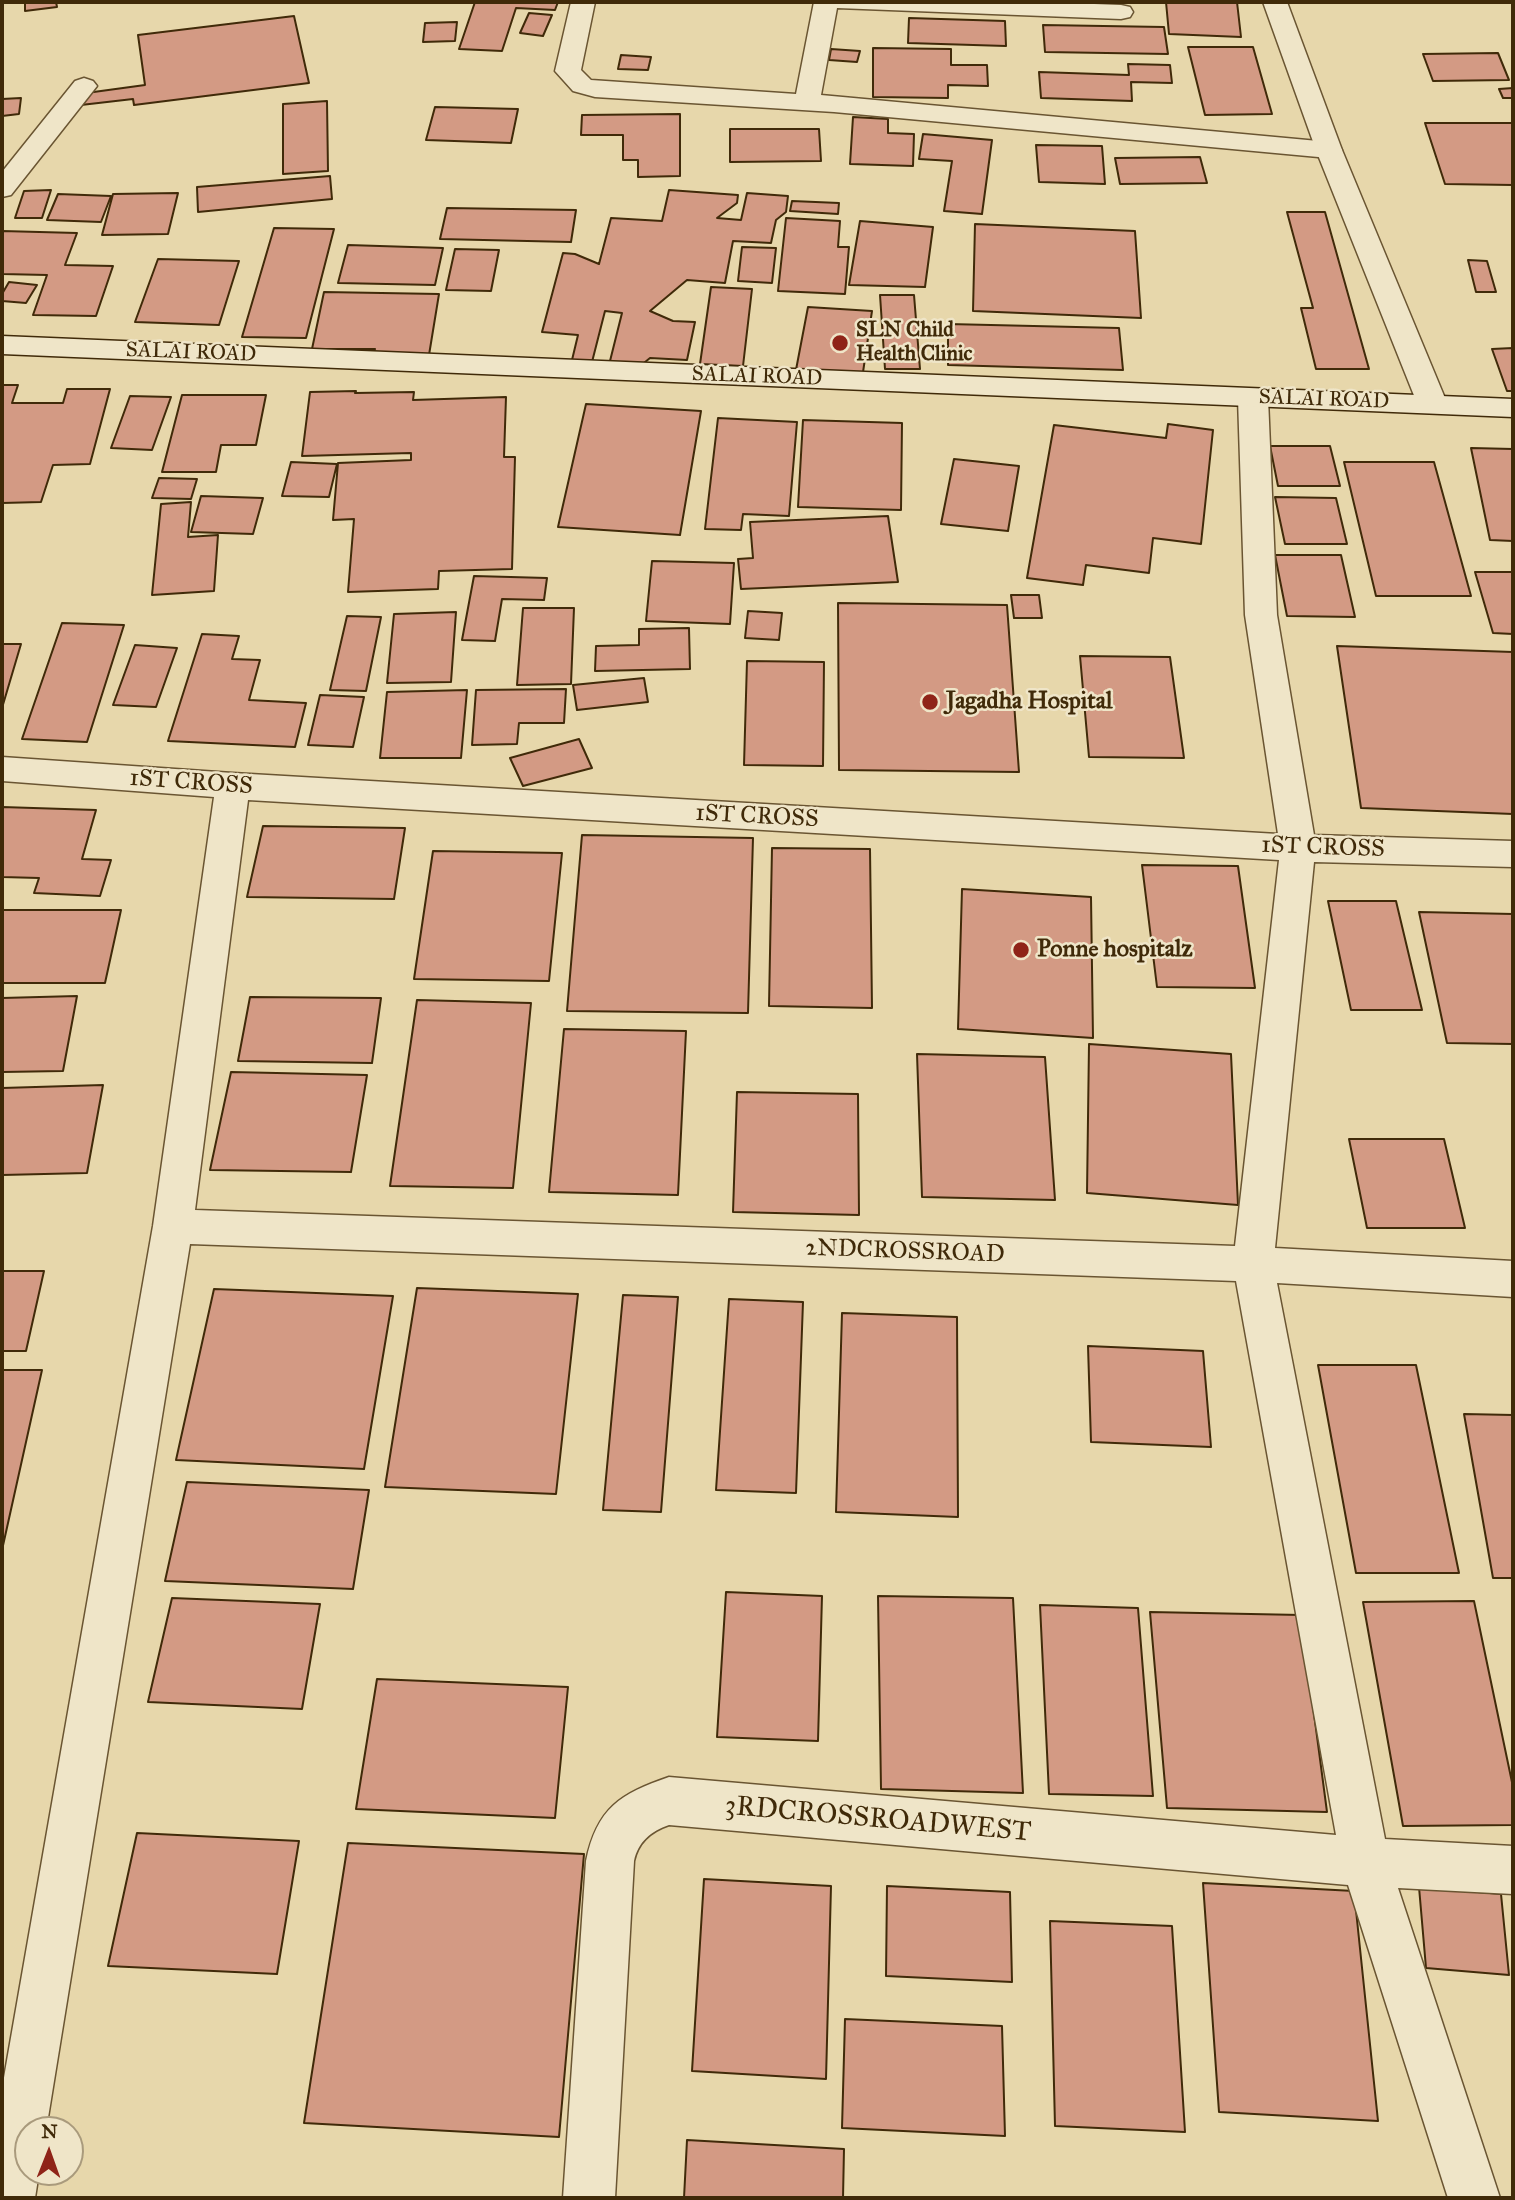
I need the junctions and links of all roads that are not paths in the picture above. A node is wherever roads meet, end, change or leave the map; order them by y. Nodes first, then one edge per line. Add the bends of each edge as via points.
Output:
1 (583, 2) edge
2 (826, 2) edge
3 (842, 2) edge
4 (1275, 2) edge
5 (1121, 12) dead end
6 (84, 86) dead end
7 (807, 103) junction
8 (1329, 150) junction
9 (2, 189) edge
10 (2, 345) edge
11 (1253, 398) junction
12 (1432, 403) junction
13 (1513, 408) edge
14 (2, 769) edge
15 (233, 786) junction
16 (1298, 848) junction
17 (1513, 854) edge
18 (173, 1226) junction
19 (1254, 1264) junction
20 (1513, 1279) edge
21 (1365, 1862) junction
22 (1513, 1870) edge
23 (9, 2198) edge
24 (589, 2198) edge
25 (1474, 2198) edge

1 - 7 street via 568,62 573,80 582,86
2 - 7 street
3 - 5 street
4 - 8 street
6 - 9 street
7 - 8 street
8 - 12 street
10 - 11 street, SALAI ROAD
11 - 12 street, SALAI ROAD
11 - 16 street via 1261,615
12 - 13 street, SALAI ROAD
14 - 15 street, 1ST CROSS
15 - 16 street, 1ST CROSS
15 - 18 street
16 - 17 street, 1ST CROSS
16 - 19 street
18 - 19 street, 2NDCROSSROAD
18 - 23 street
19 - 20 street, 2NDCROSSROAD
19 - 21 street
21 - 22 street, 3RDCROSSROADWEST
21 - 24 street, 3RDCROSSROADWEST via 669,1801 648,1808 620,1831 612,1850
21 - 25 street

